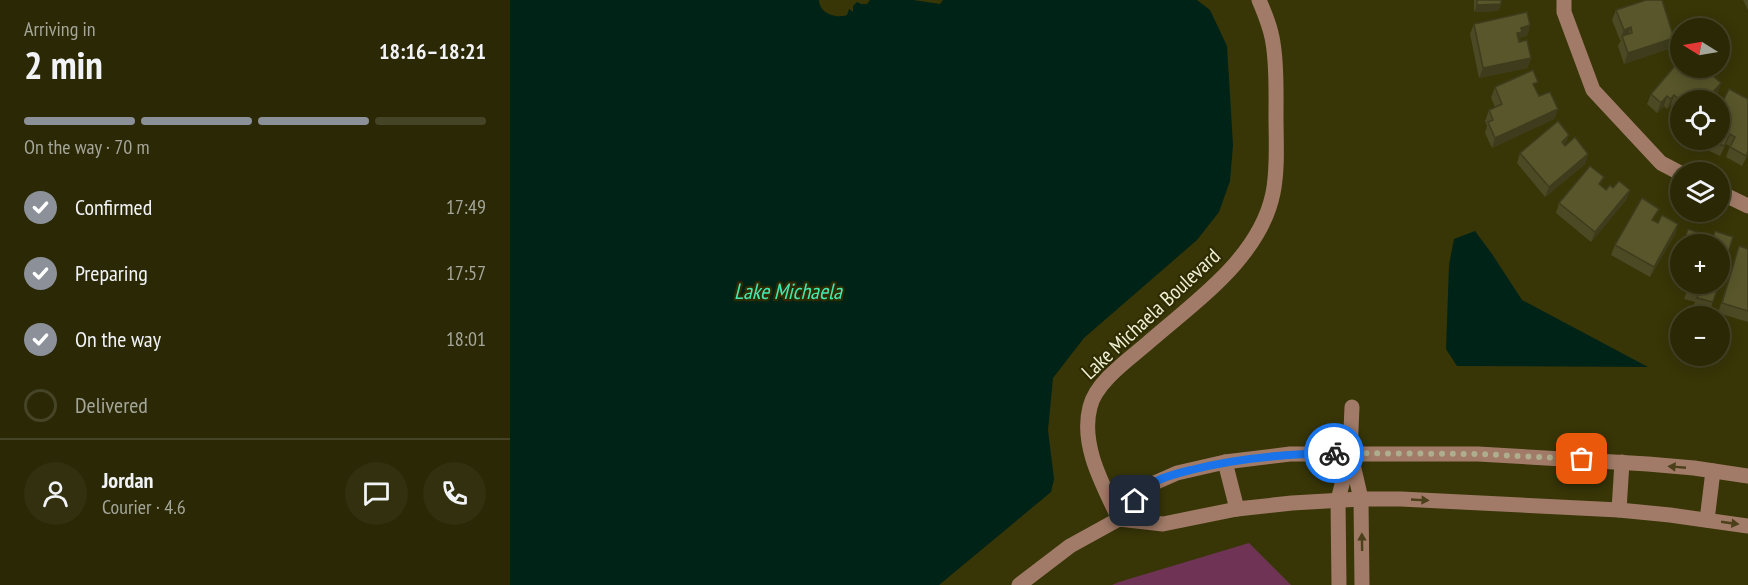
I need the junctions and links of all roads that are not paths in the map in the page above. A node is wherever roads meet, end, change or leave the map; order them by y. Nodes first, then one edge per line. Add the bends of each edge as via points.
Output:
1 (1259, 0) edge
2 (1564, 0) edge
3 (1670, 168) edge
4 (1730, 197) edge
5 (1748, 206) edge
6 (1352, 407) dead end
7 (1350, 453) junction
8 (1225, 462) junction
9 (1622, 462) junction
10 (1713, 471) junction
11 (1748, 476) edge
12 (1361, 499) junction
13 (1338, 500) junction
14 (1237, 509) junction
15 (1619, 510) junction
16 (1119, 519) junction
17 (1707, 520) junction
18 (1748, 526) edge
19 (1019, 585) edge
20 (1339, 585) edge
21 (1362, 585) edge

1 - 16 street, Lake Michaela Boulevard via 1268,21 1276,63 1276,174 1272,196 1252,243 1234,266 1110,376 1092,398 1089,443
2 - 3 street via 1564,12 1593,90 1661,163
4 - 5 street
6 - 7 street
7 - 8 street via 1290,454
7 - 9 street via 1478,454
7 - 12 street
7 - 13 street
8 - 14 street
8 - 16 street via 1177,473 1152,484
10 -> 9 street
9 - 15 street
10 - 11 street
10 - 17 street
12 - 13 street
12 -> 15 street
21 -> 12 street
13 - 14 street
13 - 20 street
14 - 16 street via 1162,524
15 - 17 street
16 - 19 street via 1070,546
17 -> 18 street

